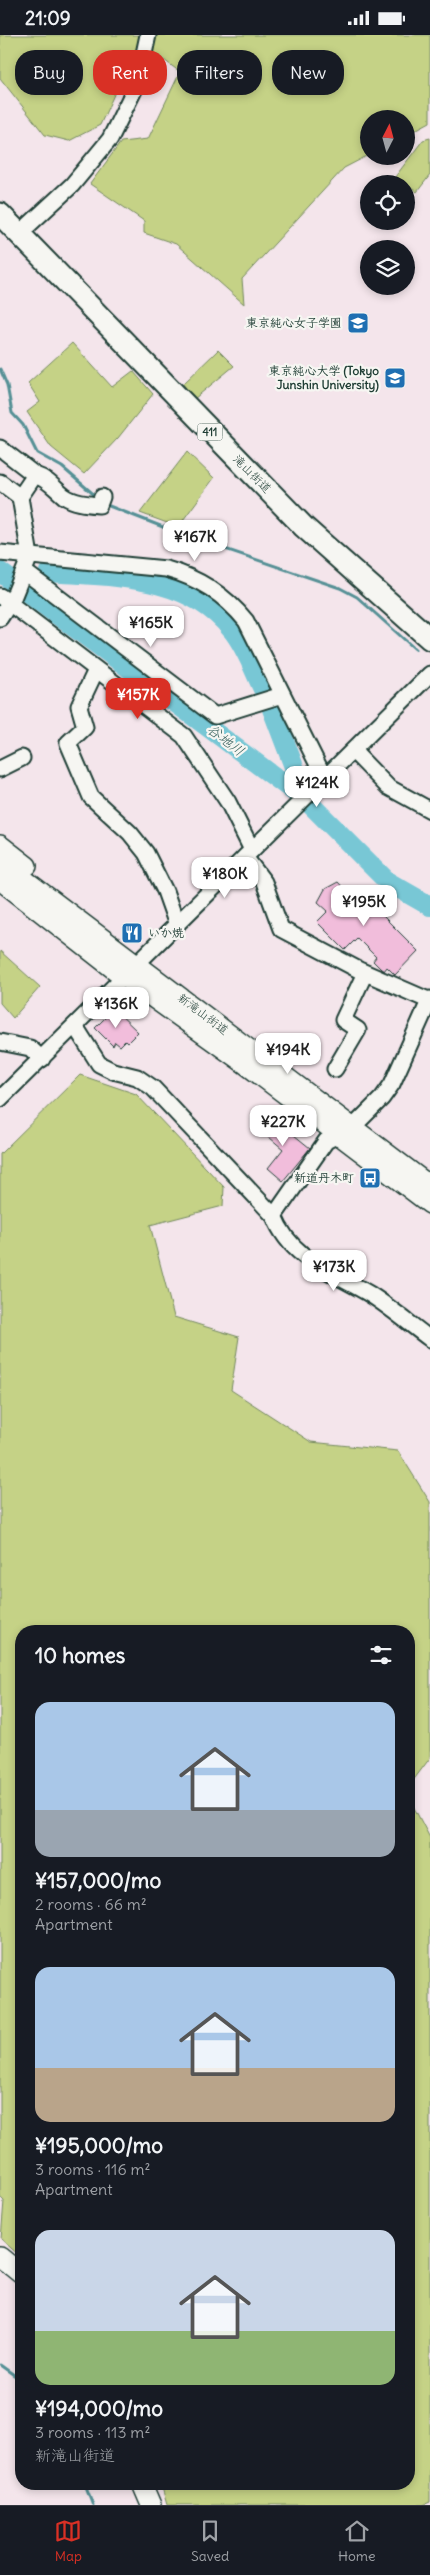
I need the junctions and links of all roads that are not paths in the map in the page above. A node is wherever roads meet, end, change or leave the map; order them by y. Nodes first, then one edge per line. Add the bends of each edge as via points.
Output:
1 (148, 35) edge
2 (0, 214) edge
3 (19, 234) junction
4 (0, 448) edge
5 (35, 475) junction
6 (0, 482) edge
7 (20, 497) junction
8 (102, 497) dead end
9 (0, 553) edge
10 (30, 556) junction
11 (24, 575) junction
12 (8, 600) edge
13 (0, 618) edge
14 (430, 639) edge
15 (96, 670) junction
16 (430, 675) edge
17 (282, 695) junction
18 (354, 752) junction
19 (22, 758) dead end
20 (0, 769) edge
21 (323, 781) junction
22 (430, 809) edge
23 (0, 845) edge
24 (249, 853) junction
25 (0, 861) edge
26 (0, 880) edge
27 (0, 896) edge
28 (68, 912) junction
29 (177, 925) junction
30 (65, 931) junction
31 (130, 970) junction
32 (365, 973) junction
33 (429, 999) edge
34 (75, 1026) junction
35 (0, 1042) edge
36 (42, 1059) junction
37 (334, 1069) dead end
38 (0, 1099) edge
39 (346, 1132) junction
40 (430, 1186) edge
41 (430, 1204) edge
42 (274, 1216) junction
43 (430, 1339) edge
44 (0, 2257) edge
45 (15, 2269) edge
46 (145, 2490) edge
47 (151, 2505) edge

1 - 3 street via 138,82 110,139 72,185
2 - 3 highway, 滝山街道 / 411
3 - 14 highway, 滝山街道 / 411 via 304,527
4 - 5 street
5 - 7 street
5 - 8 street via 53,485 65,497 81,503 99,505
6 - 7 street
7 - 10 street
9 - 10 street
10 - 11 street
10 - 17 street via 134,564 166,569 195,579 233,605 246,621
11 - 12 street
11 - 17 street via 214,716
12 - 13 street
12 - 15 street
15 - 24 street via 184,736 228,802
15 - 29 street via 79,705 85,727 68,743 91,797 130,833 146,853
16 - 18 street
17 - 21 street
18 - 21 street
18 - 22 street via 388,787
19 - 20 street
21 - 24 street
23 - 28 main road via 55,888
24 - 29 street
24 - 32 street via 264,882 281,929
25 - 28 main road, 新滝山街道
26 - 30 main road, 新滝山街道
27 - 30 main road via 11,905
28 - 31 main road, 新滝山街道
29 - 31 street
30 - 31 main road, 新滝山街道
31 - 34 street
31 - 39 main road, 新滝山街道
32 - 33 street
32 - 37 street via 343,1020 358,1030
33 - 39 street via 392,1084 382,1099
34 - 36 street
34 - 42 street via 99,1064 137,1077 153,1088
35 - 36 street via 30,1048
36 - 38 street
39 - 40 main road, 新滝山街道
39 - 41 main road, 新滝山街道
39 - 42 street via 326,1141
42 - 43 street via 280,1231 313,1265 373,1297
44 - 45 main road
46 - 47 main road

